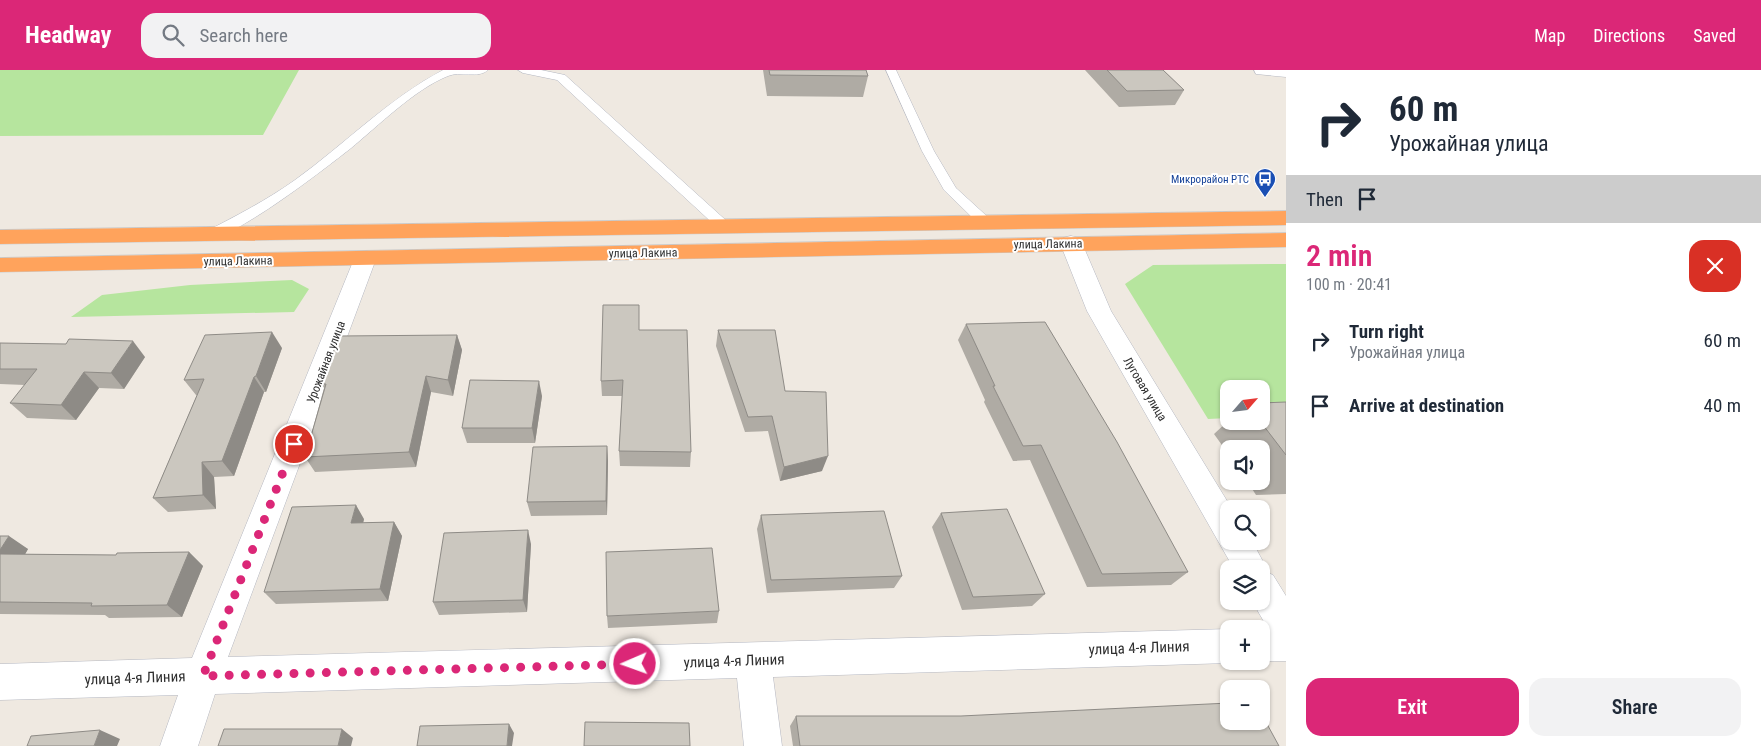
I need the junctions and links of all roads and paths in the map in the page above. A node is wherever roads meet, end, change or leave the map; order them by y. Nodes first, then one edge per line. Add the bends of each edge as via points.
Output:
1 (483, 70) edge
2 (523, 70) edge
3 (891, 70) edge
4 (1262, 70) edge
5 (1286, 72) edge
6 (1286, 218) edge
7 (986, 222) junction
8 (725, 226) junction
9 (210, 235) junction
10 (0, 237) edge
11 (1286, 240) edge
12 (1071, 243) junction
13 (366, 259) junction
14 (0, 265) edge
15 (1220, 516) edge
16 (1270, 601) edge
17 (1286, 627) edge
18 (1286, 644) edge
19 (1270, 645) edge
20 (1220, 646) edge
21 (753, 660) junction
22 (203, 676) junction
23 (0, 682) edge
24 (179, 746) edge
25 (763, 746) edge

1 - 9 lane via 448,72 419,88 299,183
2 - 8 lane via 561,77
3 - 7 lane via 928,150 951,190
4 - 5 street
6 - 7 highway, улица Лакина
7 - 8 highway, улица Лакина
8 - 9 highway, улица Лакина
9 - 10 highway, улица Лакина
11 - 12 highway, улица Лакина
12 - 13 highway, улица Лакина
12 - 15 street, Луговая улица via 1099,311
13 - 14 highway, улица Лакина
13 - 22 street, Урожайная улица
16 - 17 street
18 - 19 street
20 - 21 street, улица 4-я Линия
21 - 22 street, улица 4-я Линия
21 - 25 street
22 - 23 street, улица 4-я Линия
22 - 24 street, Урожайная улица

